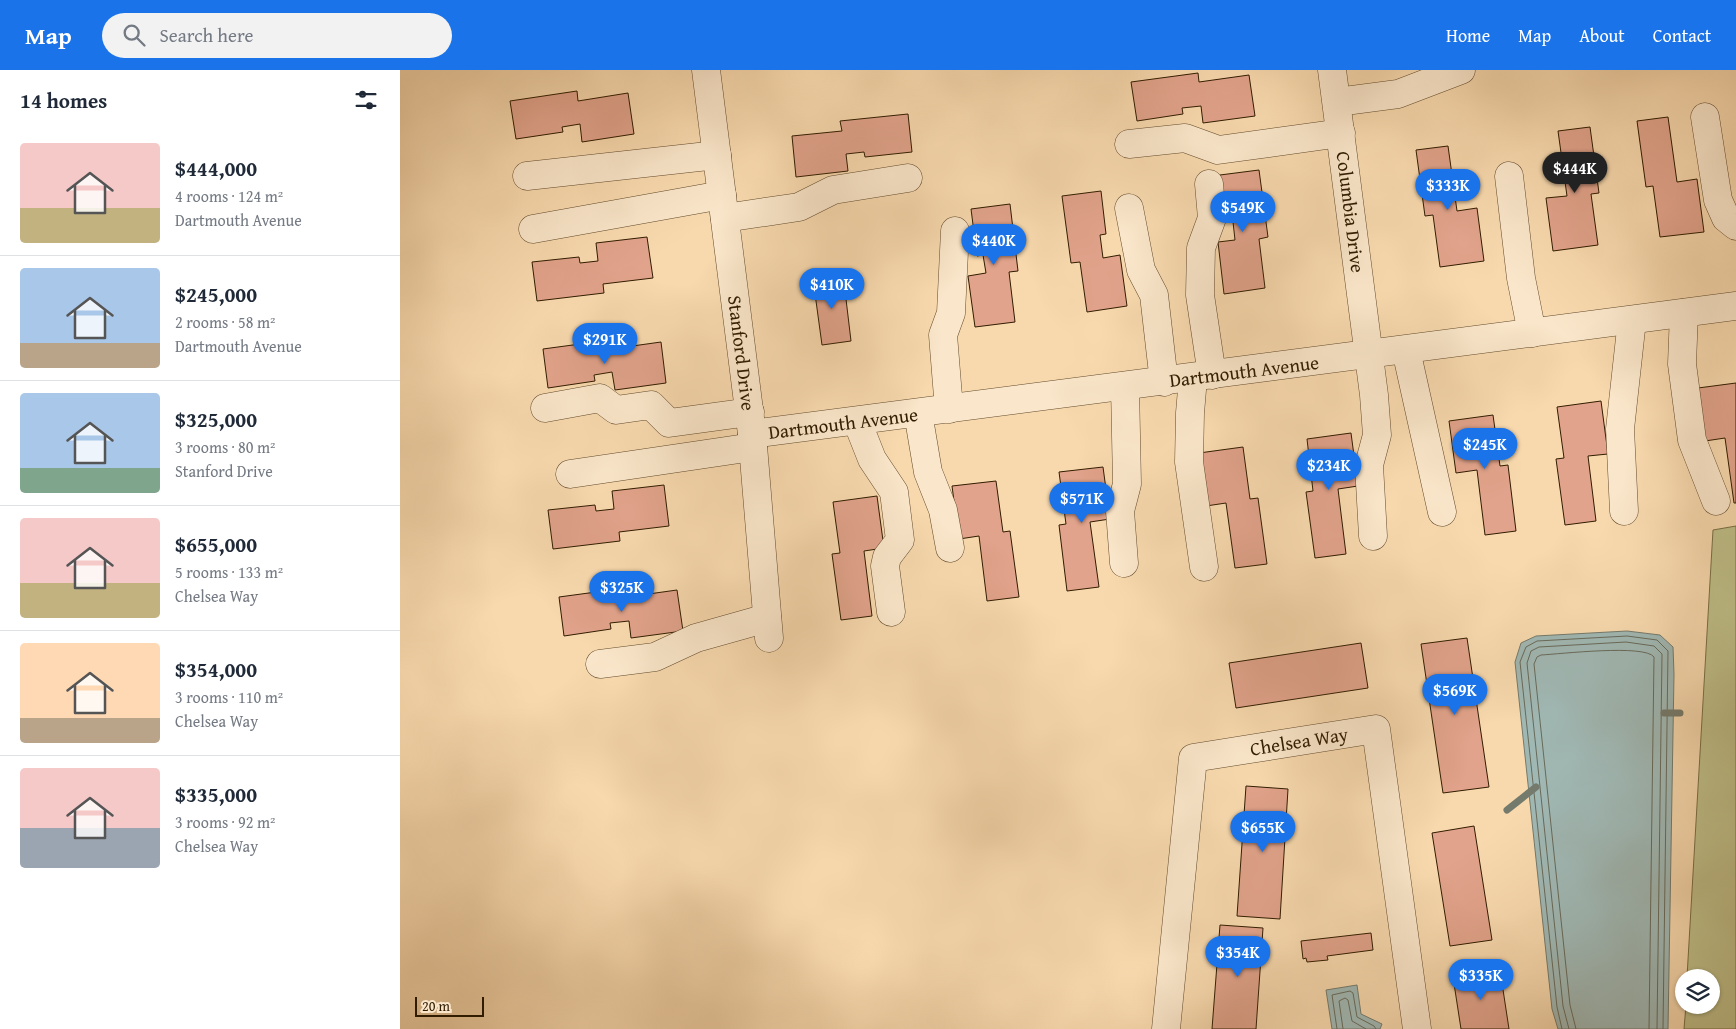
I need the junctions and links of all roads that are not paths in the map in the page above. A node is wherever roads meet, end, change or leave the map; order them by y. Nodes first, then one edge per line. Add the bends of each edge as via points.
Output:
1 (706, 70) edge
2 (1332, 70) edge
3 (1461, 70) edge
4 (1337, 102) junction
5 (1705, 117) dead end
6 (1341, 133) junction
7 (1129, 144) dead end
8 (717, 156) junction
9 (527, 176) dead end
10 (1510, 176) dead end
11 (908, 178) dead end
12 (1209, 184) dead end
13 (724, 207) junction
14 (1129, 208) dead end
15 (1736, 226) edge
16 (534, 229) dead end
17 (955, 231) dead end
18 (1736, 306) edge
19 (1684, 313) junction
20 (1632, 320) junction
21 (1532, 333) junction
22 (1406, 350) junction
23 (1370, 355) junction
24 (1203, 376) junction
25 (1164, 382) junction
26 (1125, 386) junction
27 (545, 408) dead end
28 (949, 409) junction
29 (918, 413) junction
30 (858, 421) junction
31 (752, 431) junction
32 (570, 474) dead end
33 (1716, 501) dead end
34 (1624, 511) dead end
35 (1442, 512) dead end
36 (1372, 536) dead end
37 (950, 548) dead end
38 (1124, 563) dead end
39 (1204, 567) dead end
40 (891, 612) dead end
41 (600, 664) dead end
42 (1166, 1029) edge
43 (1417, 1029) edge

1 - 8 street, Stanford Drive
2 - 4 street, Columbia Drive
3 - 4 street via 1398,94
4 - 6 street, Columbia Drive
5 - 15 street via 1718,200 1726,218
6 - 7 street via 1218,150 1185,138
6 - 23 street, Columbia Drive
8 - 9 street
8 - 13 street, Stanford Drive
10 - 21 street via 1521,278
11 - 13 street via 833,190 799,208
12 - 24 street via 1212,218 1201,248
13 - 16 street
13 - 31 street, Stanford Drive
14 - 25 street via 1142,270 1154,295
17 - 28 street via 952,313 943,335
18 - 19 street, Dartmouth Avenue
19 - 20 street, Dartmouth Avenue
19 - 33 street via 1682,364 1692,440
20 - 21 street, Dartmouth Avenue
20 - 34 street via 1620,429
21 - 22 street, Dartmouth Avenue
22 - 23 street, Dartmouth Avenue
22 - 35 street
23 - 24 street, Dartmouth Avenue
23 - 36 street, Columbia Drive via 1376,435 1369,465
24 - 25 street, Dartmouth Avenue
24 - 39 street via 1190,413 1189,462
25 - 26 street, Dartmouth Avenue
26 - 28 street, Dartmouth Avenue
26 - 38 street via 1127,484 1120,511
27 - 31 street via 600,398 616,410 651,405 669,423
28 - 29 street, Dartmouth Avenue
29 - 30 street, Dartmouth Avenue
29 - 37 street via 928,472 943,510
30 - 31 street, Dartmouth Avenue
30 - 40 street via 872,460 894,492 900,540 887,557 885,566
31 - 32 street
31 - 41 street, Stanford Drive via 768,628 696,638 655,657
42 - 43 street, Chelsea Way via 1193,758 1376,729

